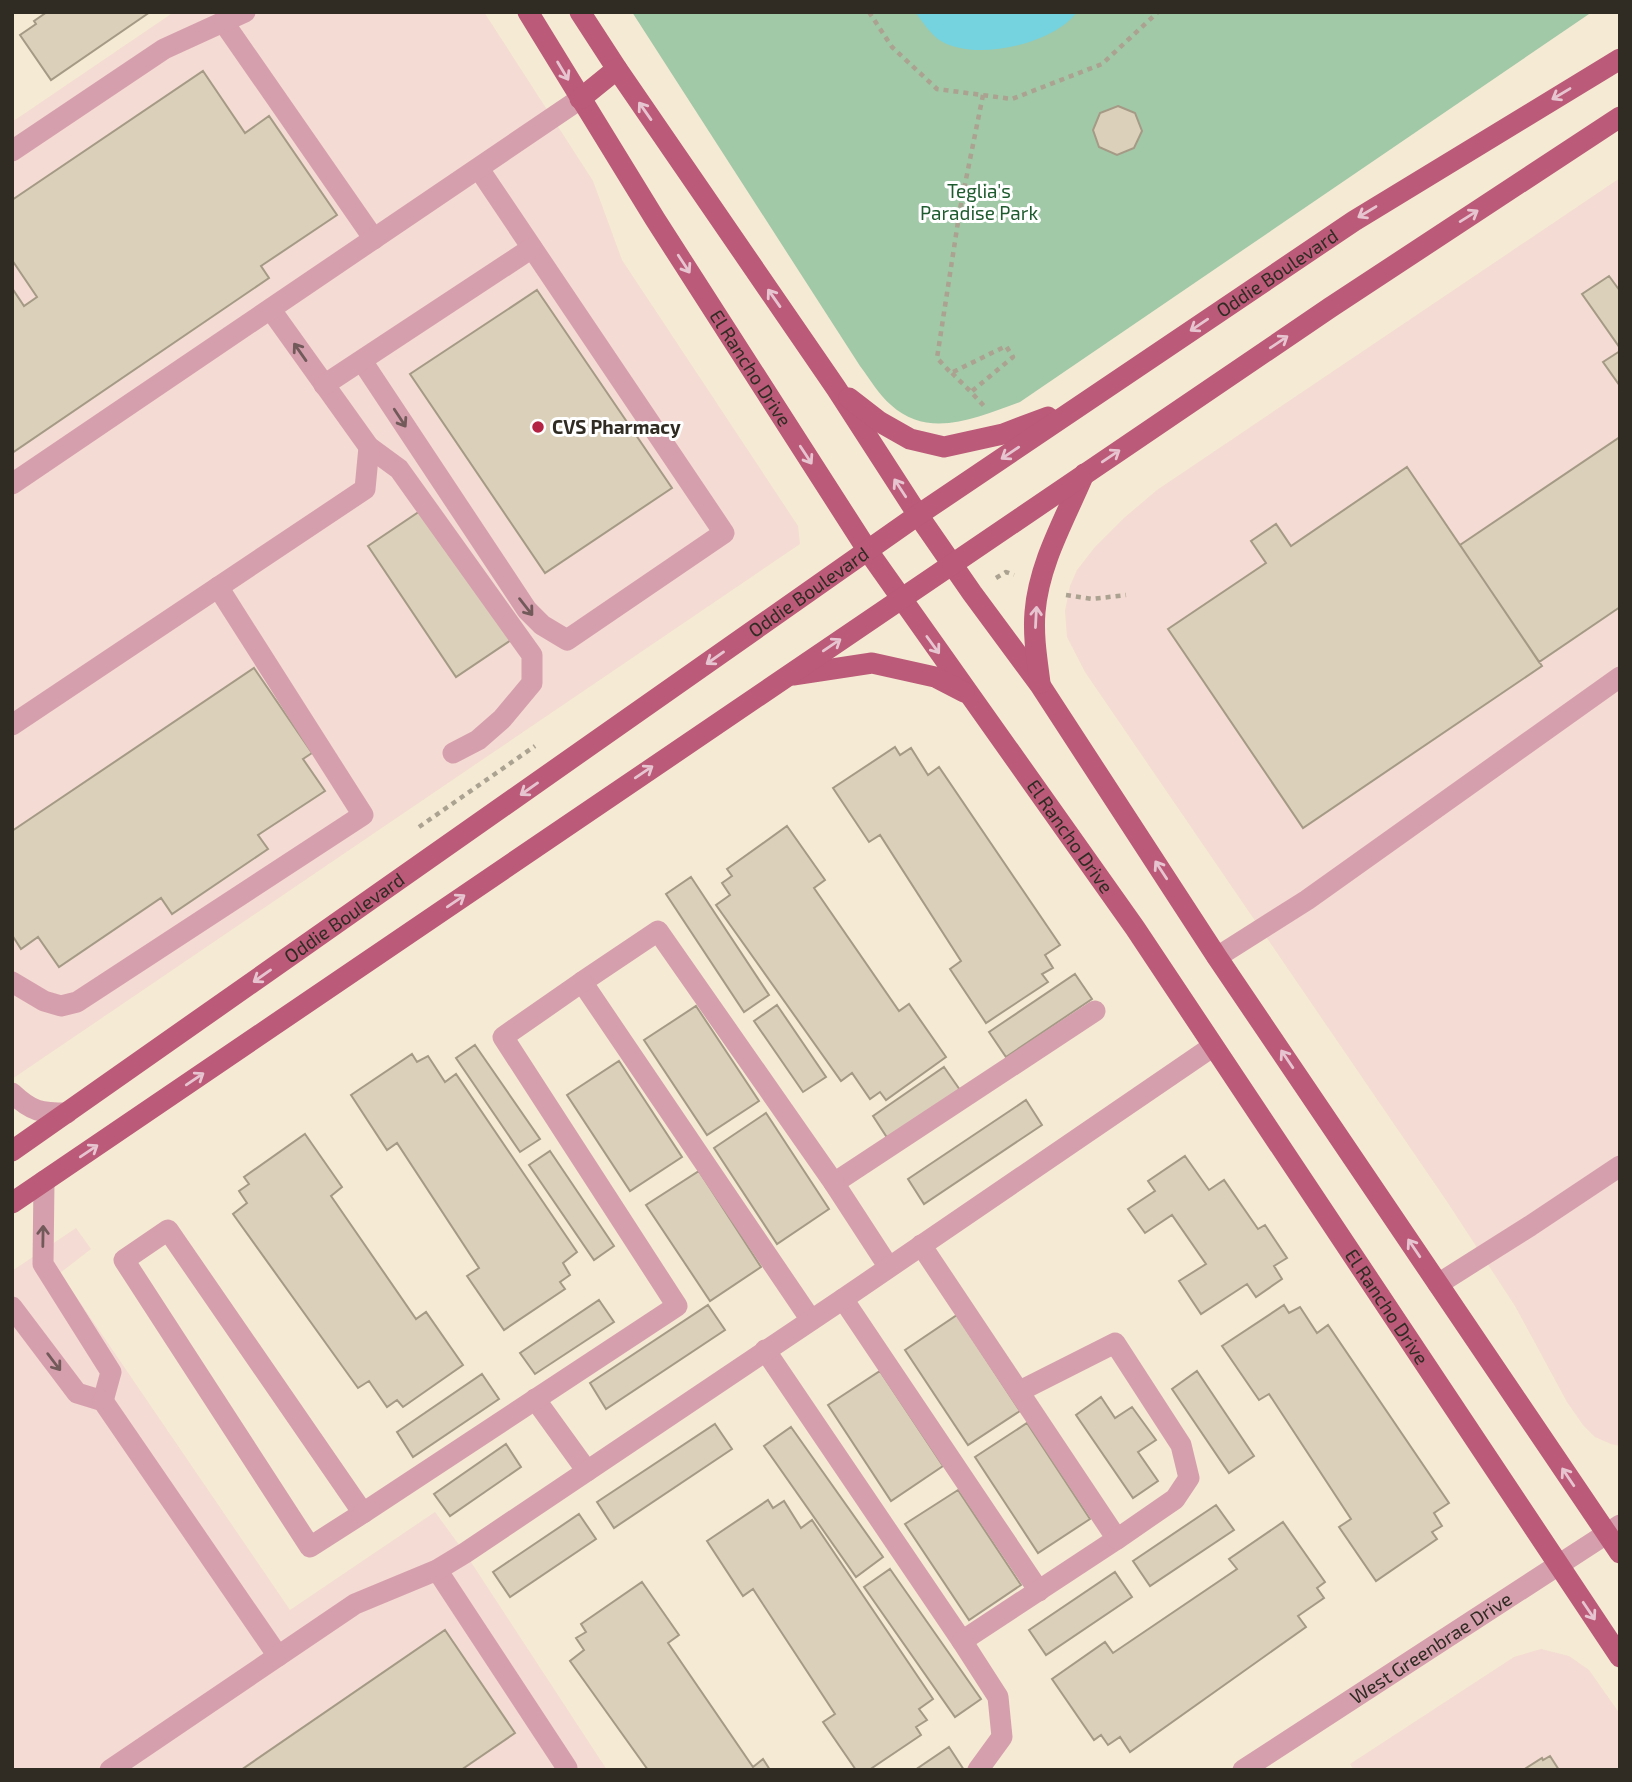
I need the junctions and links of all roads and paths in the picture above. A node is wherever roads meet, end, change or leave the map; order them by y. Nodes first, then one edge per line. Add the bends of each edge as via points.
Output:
1 (245, 12) edge
2 (528, 12) edge
3 (580, 12) edge
4 (869, 12) edge
5 (1158, 12) edge
6 (225, 23) junction
7 (1620, 59) edge
8 (617, 69) junction
9 (983, 95) junction
10 (580, 99) junction
11 (1620, 117) edge
12 (12, 151) edge
13 (479, 169) junction
14 (374, 239) junction
15 (532, 247) junction
16 (271, 310) junction
17 (362, 361) junction
18 (951, 373) junction
19 (324, 385) junction
20 (836, 388) junction
21 (971, 392) junction
22 (1085, 402) junction
23 (984, 406) dead end
24 (369, 447) junction
25 (1084, 474) junction
26 (12, 484) edge
27 (918, 515) junction
28 (868, 551) junction
29 (953, 564) junction
30 (1001, 564) dead end
31 (1006, 572) junction
32 (996, 578) dead end
33 (1021, 578) dead end
34 (218, 586) junction
35 (1066, 595) dead end
36 (1126, 595) dead end
37 (901, 599) junction
38 (784, 677) junction
39 (1620, 677) edge
40 (1041, 685) junction
41 (969, 694) junction
42 (12, 725) edge
43 (453, 753) dead end
44 (1217, 957) junction
45 (12, 982) edge
46 (582, 982) junction
47 (1095, 1011) dead end
48 (1212, 1047) junction
49 (12, 1093) edge
50 (67, 1114) junction
51 (12, 1151) edge
52 (1620, 1166) edge
53 (44, 1181) junction
54 (834, 1183) junction
55 (12, 1203) edge
56 (921, 1245) junction
57 (888, 1266) junction
58 (1438, 1284) junction
59 (843, 1299) junction
60 (12, 1307) edge
61 (811, 1320) junction
62 (765, 1350) junction
63 (1020, 1391) junction
64 (535, 1399) junction
65 (103, 1401) junction
66 (587, 1471) junction
67 (363, 1513) junction
68 (1613, 1529) edge
69 (1117, 1539) junction
70 (1620, 1553) edge
71 (1558, 1565) junction
72 (437, 1570) junction
73 (1039, 1591) junction
74 (962, 1641) junction
75 (278, 1656) junction
76 (1620, 1657) edge
77 (110, 1770) edge
78 (565, 1770) edge
79 (978, 1770) edge
80 (1242, 1770) edge

1 - 6 street
2 -> 10 main road, El Rancho Drive
3 - 8 main road
4 - 9 path via 892,47 937,89
5 - 9 path via 1102,64 1012,99
6 - 12 street via 163,49
6 - 14 street
7 -> 22 main road, Oddie Boulevard via 1354,221
8 - 10 main road
20 -> 8 main road
9 - 18 path via 937,358
10 - 13 street
10 -> 28 main road, El Rancho Drive
25 -> 11 main road
13 - 14 street
13 - 15 street
14 - 16 street
15 - 17 street
17 -> 15 street via 527,610 567,640 724,533
19 -> 16 street
16 - 26 street
17 - 19 street
18 - 21 path
18 - 21 path via 1006,346 1013,357
19 - 24 street
20 - 22 main road via 910,439 944,447 1003,434
27 -> 20 main road
21 - 23 path
22 -> 27 main road, Oddie Boulevard
24 - 34 street via 365,489
24 - 43 street via 399,469 533,655 532,683 502,719 478,740
25 - 29 main road
40 -> 25 main road via 1035,645 1041,581 1053,540
27 - 28 main road, Oddie Boulevard
27 - 29 main road
28 - 37 main road, El Rancho Drive
28 -> 50 main road, Oddie Boulevard
29 - 37 main road
29 - 40 main road
30 - 31 path
31 - 32 path
31 - 33 path
34 - 42 street
34 - 45 street via 363,815 77,1002 61,1006 44,1001
35 - 36 path via 1092,599
38 -> 37 main road
37 -> 41 main road, El Rancho Drive
38 - 41 main road via 872,663 935,677
53 -> 38 main road
39 - 44 street via 1307,900
44 -> 40 main road
41 - 48 main road, El Rancho Drive via 1135,928
58 -> 44 main road
46 - 54 street via 657,931
46 - 61 street
46 - 64 street via 503,1037 677,1306
47 - 54 street
48 - 56 street
48 - 71 main road, El Rancho Drive
49 - 50 street via 42,1113
50 - 51 main road, Oddie Boulevard
52 - 58 street
53 - 55 main road
65 -> 53 street via 111,1372 43,1264
54 - 57 street
56 - 57 street
56 - 63 street
57 - 59 street
68 -> 58 main road
59 - 61 street
59 - 73 street
60 -> 65 street via 77,1393
61 - 62 street
62 - 66 street
62 - 74 street
63 - 69 street
63 - 69 street via 1115,1343 1149,1393 1181,1445 1189,1478 1175,1499
64 - 66 street
64 - 67 street
65 - 75 street
66 - 72 street
67 - 67 street via 310,1547 124,1260 168,1230
68 - 70 main road
68 - 71 street, West Greenbrae Drive
69 - 73 street
71 -> 76 main road, El Rancho Drive
71 - 80 street, West Greenbrae Drive
72 - 75 street via 355,1604
72 - 78 street
73 - 74 street
74 - 79 street via 998,1698 1002,1737
75 - 77 street

